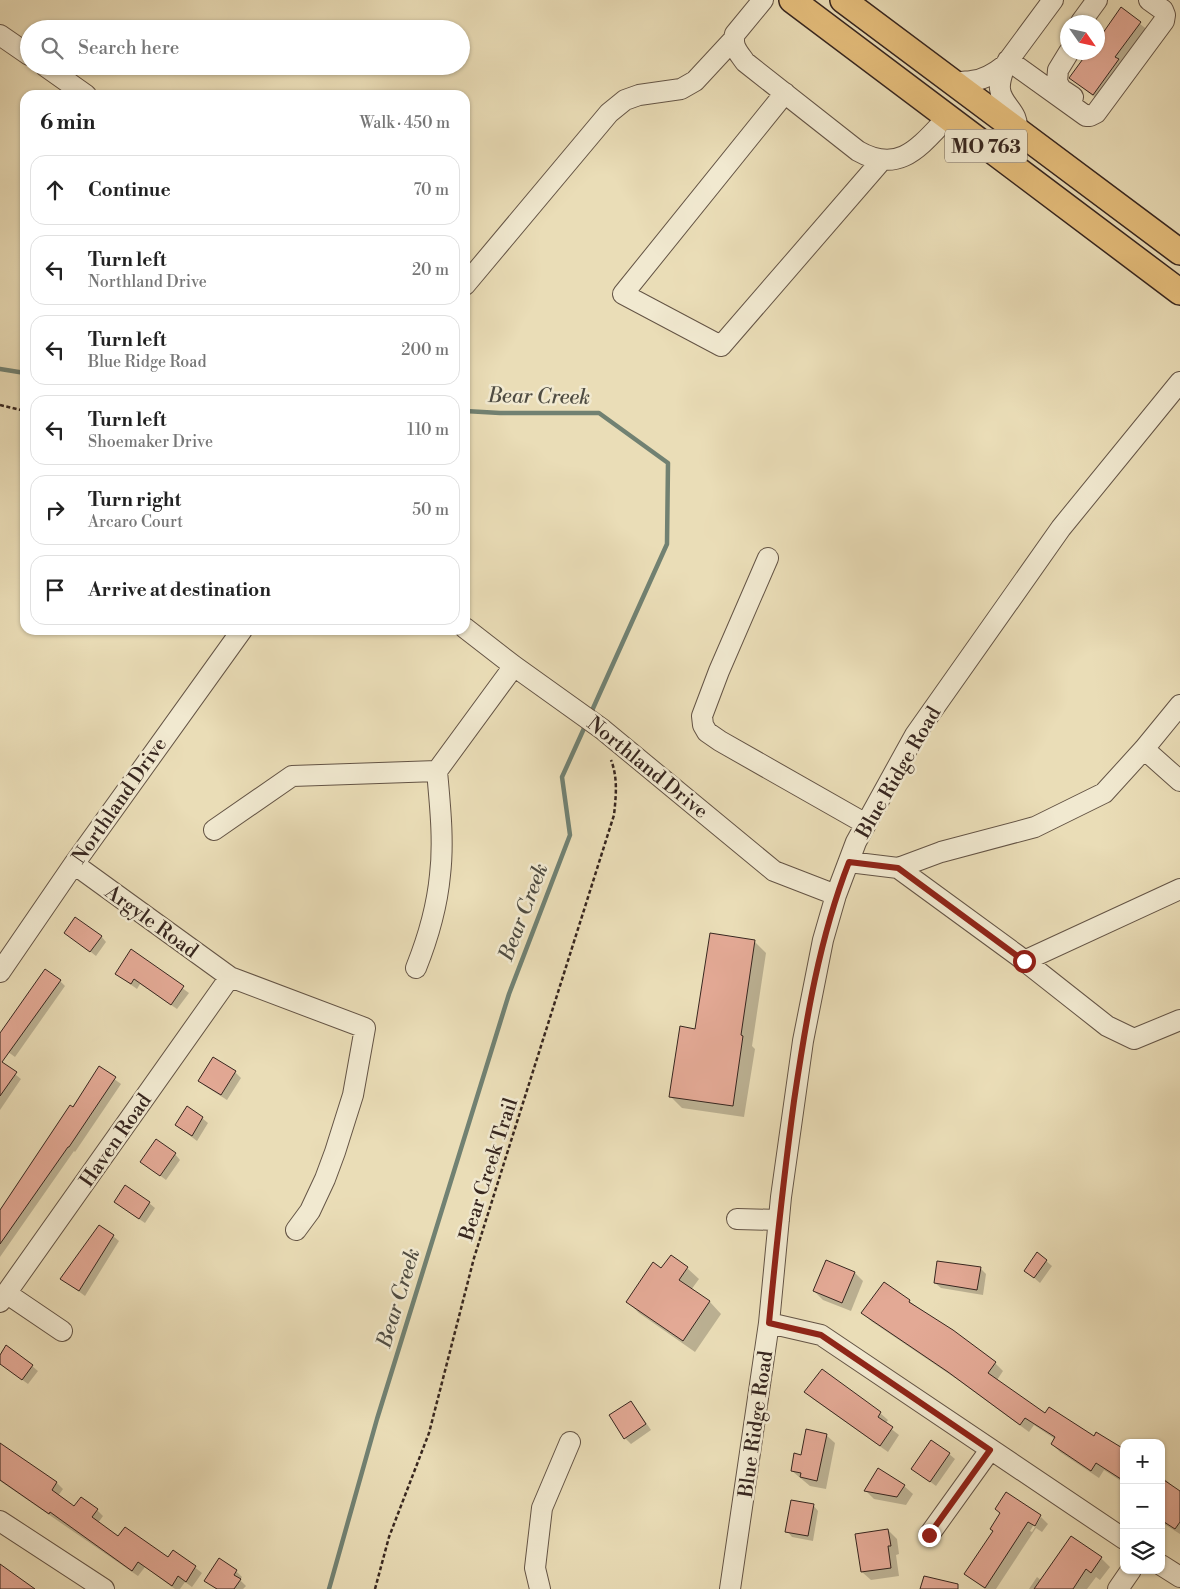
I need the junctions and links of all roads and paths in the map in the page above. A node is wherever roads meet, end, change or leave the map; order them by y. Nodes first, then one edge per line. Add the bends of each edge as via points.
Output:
1 (763, 0) edge
2 (792, 0) edge
3 (804, 0) edge
4 (843, 0) edge
5 (1053, 0) edge
6 (1149, 0) edge
7 (0, 35) edge
8 (733, 40) junction
9 (1146, 45) junction
10 (20, 49) edge
11 (1060, 52) edge
12 (1065, 60) edge
13 (1007, 62) junction
14 (58, 75) edge
15 (1038, 82) junction
16 (955, 84) junction
17 (79, 90) edge
18 (785, 93) junction
19 (986, 107) junction
20 (948, 117) junction
21 (1016, 130) junction
22 (882, 160) junction
23 (1180, 252) edge
24 (470, 279) edge
25 (1180, 292) edge
26 (1180, 382) edge
27 (0, 404) edge
28 (20, 410) edge
29 (768, 558) dead end
30 (470, 632) edge
31 (238, 635) edge
32 (514, 666) junction
33 (1180, 705) edge
34 (1144, 749) junction
35 (610, 756) dead end
36 (437, 771) junction
37 (1180, 781) edge
38 (866, 824) junction
39 (214, 830) dead end
40 (849, 862) junction
41 (74, 864) junction
42 (898, 868) junction
43 (1180, 889) edge
44 (836, 895) junction
45 (1024, 961) junction
46 (416, 968) dead end
47 (0, 972) edge
48 (230, 977) junction
49 (1180, 1020) edge
50 (737, 1220) dead end
51 (779, 1220) junction
52 (296, 1230) dead end
53 (3, 1297) edge
54 (769, 1323) junction
55 (62, 1331) dead end
56 (570, 1442) dead end
57 (990, 1450) junction
58 (0, 1521) edge
59 (929, 1535) dead end
60 (1120, 1537) edge
61 (1165, 1568) edge
62 (1128, 1574) edge
63 (1180, 1577) edge
64 (104, 1589) edge
65 (375, 1589) edge
66 (540, 1589) edge
67 (730, 1589) edge
68 (1118, 1589) edge

1 - 8 street
2 - 20 main road, MO 763
3 - 19 main road via 825,9 941,94
4 - 16 main road, MO 763
5 - 13 street
6 - 9 street via 1166,15
7 - 10 street
8 - 18 street via 745,62
8 - 24 street via 695,80 681,89 639,95 625,100 609,113
9 - 12 street via 1142,44 1136,50 1096,103 1089,105 1061,89 1057,82 1058,70
9 - 15 street via 1096,113 1090,116
11 - 15 street
13 - 15 street
13 - 16 street via 980,80
13 - 21 street via 1000,88 1002,97 1016,116
14 - 17 street
16 - 19 main road, MO 763
18 - 22 street via 858,152
18 - 22 street via 623,294 721,346
19 - 21 main road, MO 763
20 - 22 street via 918,148 900,159
20 - 25 main road, MO 763
21 - 23 main road, MO 763
26 - 38 street, Blue Ridge Road via 1052,541 915,735
27 - 28 path
29 - 38 street via 719,671 702,716 703,725 707,732 720,740
30 - 32 street, Northland Drive
31 - 41 street, Northland Drive
32 - 36 street
32 - 44 street, Northland Drive via 602,728 774,871
33 - 34 street
34 - 37 street
34 - 42 street via 1104,793 1035,827 941,852
35 - 65 path, Bear Creek Trail via 615,771 614,814 474,1258 429,1433 389,1537
36 - 39 street via 292,776
36 - 46 street via 440,874 434,916
38 - 40 street, Blue Ridge Road
40 - 42 street
40 - 44 street, Blue Ridge Road
41 - 47 street, Northland Drive
41 - 48 street, Argyle Road
42 - 45 street
43 - 45 street
44 - 51 street, Blue Ridge Road via 823,940 803,1041
45 - 49 street via 1107,1026 1134,1039
48 - 52 street, Argyle Road via 365,1028 353,1095 335,1152 310,1211
48 - 53 street, Haven Road
50 - 51 street
51 - 54 street, Blue Ridge Road
53 - 55 street
54 - 57 street via 821,1335
54 - 67 street, Blue Ridge Road
56 - 66 street via 542,1508 535,1568
57 - 59 street
57 - 60 street
58 - 64 street
61 - 63 street
62 - 68 street

